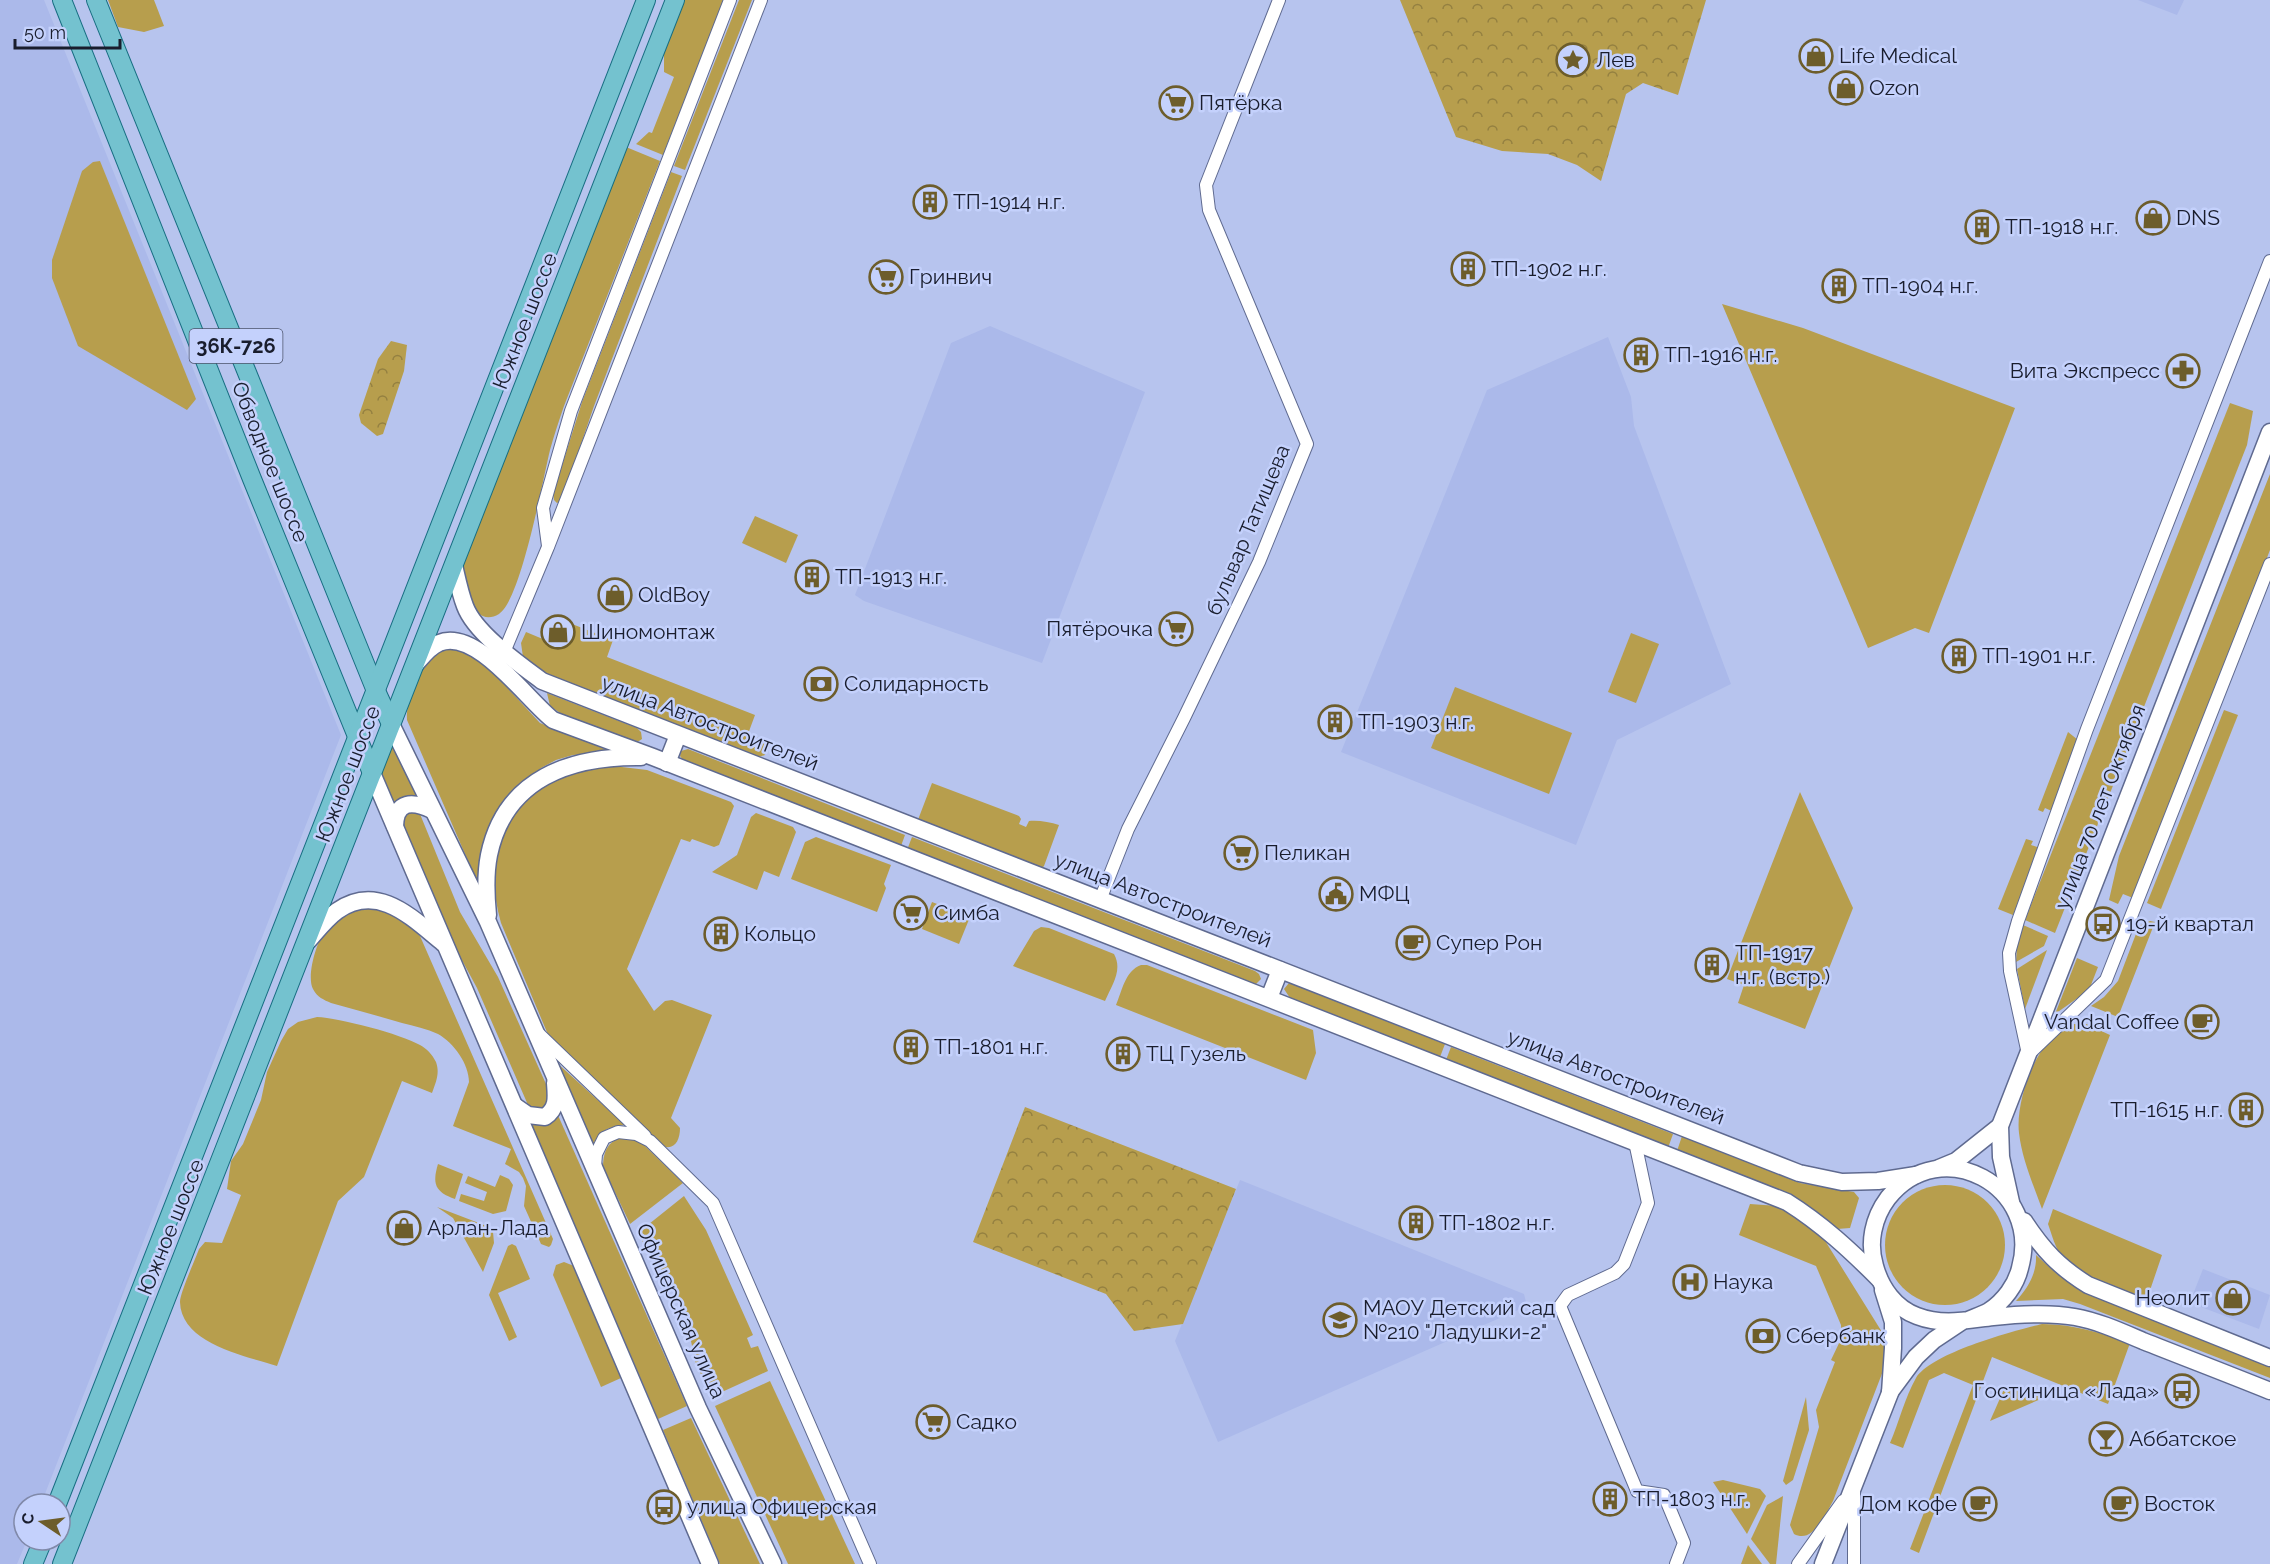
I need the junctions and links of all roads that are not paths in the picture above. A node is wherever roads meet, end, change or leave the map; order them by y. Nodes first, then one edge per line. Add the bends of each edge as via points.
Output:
1 (62, 0) edge
2 (96, 0) edge
3 (646, 0) edge
4 (675, 0) edge
5 (730, 0) edge
6 (762, 0) edge
7 (1279, 0) edge
8 (2270, 261) edge
9 (2270, 432) edge
10 (548, 547) junction
11 (454, 564) junction
12 (2270, 564) edge
13 (501, 659) junction
14 (415, 666) junction
15 (376, 692) junction
16 (391, 724) junction
17 (678, 735) junction
18 (357, 740) junction
19 (660, 760) junction
20 (372, 773) junction
21 (432, 810) junction
22 (395, 826) junction
23 (1100, 900) junction
24 (488, 922) junction
25 (307, 942) junction
26 (446, 945) junction
27 (1280, 970) junction
28 (1269, 998) junction
29 (534, 1028) junction
30 (2028, 1055) junction
31 (553, 1073) junction
32 (515, 1106) junction
33 (2000, 1126) junction
34 (650, 1142) junction
35 (1635, 1142) junction
36 (1935, 1169) junction
37 (595, 1172) junction
38 (1916, 1175) junction
39 (2014, 1206) junction
40 (1881, 1283) junction
41 (1965, 1321) junction
42 (2270, 1358) edge
43 (2270, 1391) edge
44 (1890, 1393) junction
45 (1854, 1485) junction
46 (62, 1492) edge
47 (63, 1564) edge
48 (710, 1564) edge
49 (773, 1564) edge
50 (870, 1564) edge
51 (1676, 1564) edge
52 (1797, 1564) edge
53 (1823, 1564) edge
54 (1854, 1564) edge

1 - 18 main road, Обводное шоссе / 36К-726
2 - 15 main road, Обводное шоссе / 36К-726
3 - 15 main road, Южное шоссе
4 - 11 main road, Южное шоссе
5 - 10 street via 570,411 543,508
6 - 10 street
7 - 23 street, бульвар Татищева via 1206,185 1209,210 1307,444 1259,562 1128,829
8 - 30 street via 2091,718 2018,921 2009,953 2010,971
9 - 30 main road, улица 70 лет Октября
10 - 13 street
11 - 13 main road, улица Автостроителей via 465,607
11 - 14 main road, Южное шоссе
12 - 30 street via 2106,980
13 - 14 main road, улица Автостроителей via 458,640 432,647
13 - 17 main road, улица Автостроителей via 542,681
13 - 19 main road, улица Автостроителей via 539,710 553,720
14 - 16 main road, Южное шоссе
15 - 16 main road, Обводное шоссе / 36К-726
15 - 18 main road, Южное шоссе
16 - 20 main road, Южное шоссе
16 - 21 main road, Офицерская улица
17 - 19 main road
17 - 23 main road, улица Автостроителей
18 - 20 main road
18 - 46 main road, Южное шоссе
19 - 24 main road, улица Автостроителей via 587,760 560,768 527,788 504,817 489,855
19 - 28 main road, улица Автостроителей
20 - 22 main road
20 - 25 main road, Южное шоссе
21 - 22 main road via 417,804 405,805
21 - 24 main road, Офицерская улица
22 - 26 main road
23 - 27 main road, улица Автостроителей
24 - 29 main road, Офицерская улица
25 - 26 main road via 338,911 372,900 395,906
25 - 47 main road, Южное шоссе
26 - 32 main road
27 - 28 main road
27 - 38 main road, улица Автостроителей via 1799,1173 1842,1182
28 - 35 main road, улица Автостроителей
29 - 31 main road, Офицерская улица
29 - 34 street, Офицерская улица
30 - 33 main road, улица 70 лет Октября
31 - 32 main road, Офицерская улица via 556,1098 550,1113 538,1118
31 - 37 main road, Офицерская улица
32 - 48 main road
33 - 36 main road via 1956,1161
33 - 39 main road, улица 70 лет Октября via 2001,1157
34 - 37 street via 627,1132 611,1134 604,1138 596,1154
34 - 50 street, Офицерская улица via 713,1203
35 - 40 main road, улица Автостроителей via 1787,1202 1842,1242
35 - 51 street via 1648,1203 1624,1264 1615,1273 1568,1295 1560,1306 1637,1491 1664,1495 1684,1544
36 - 38 main road
36 - 39 main road via 1954,1168 1991,1181
37 - 49 main road, Офицерская улица via 698,1408
38 - 40 main road via 1896,1189 1880,1208 1872,1231 1872,1256
39 - 41 main road via 2024,1232 2024,1255 2018,1277 2006,1296 1989,1311
39 - 42 main road via 2041,1247 2088,1285
40 - 41 main road via 1894,1301 1916,1316 1942,1322
40 - 44 main road via 1893,1322
41 - 43 main road via 2039,1314 2076,1317
41 - 44 main road via 1934,1340 1916,1357
44 - 45 main road
45 - 52 street
45 - 53 main road
45 - 54 street

